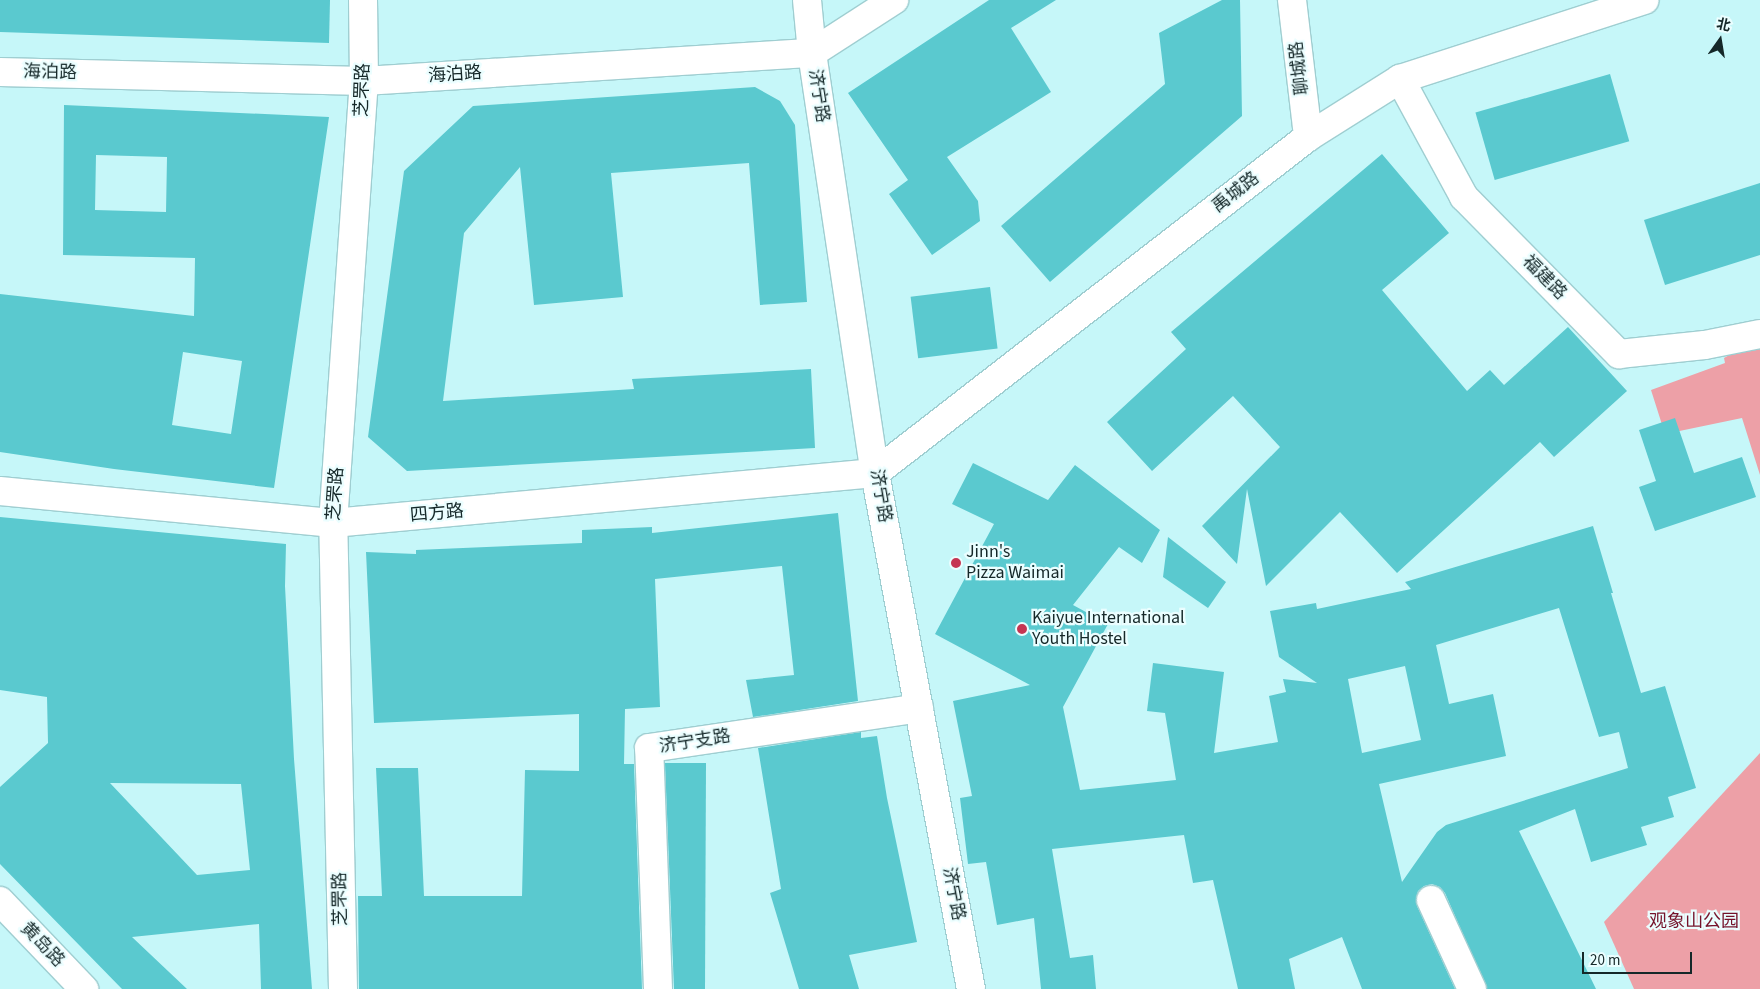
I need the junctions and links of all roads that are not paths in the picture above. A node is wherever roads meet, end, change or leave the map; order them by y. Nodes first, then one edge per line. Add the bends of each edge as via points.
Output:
1 (363, 0) edge
2 (807, 0) edge
3 (894, 0) edge
4 (1292, 0) edge
5 (1645, 0) edge
6 (812, 53) junction
7 (0, 72) edge
8 (1400, 79) junction
9 (364, 81) junction
10 (1308, 137) junction
11 (1760, 334) edge
12 (875, 473) junction
13 (0, 491) edge
14 (334, 523) junction
15 (919, 708) junction
16 (1431, 900) dead end
17 (0, 901) edge
18 (84, 989) edge
19 (343, 989) edge
20 (658, 989) edge
21 (971, 989) edge
22 (1472, 989) edge

1 - 9 street, 芝罘路
2 - 6 street, 济宁路
3 - 6 street, 海泊路
4 - 10 street, 聊城路
5 - 8 street, 禹城路
6 - 9 street, 海泊路
6 - 12 street, 济宁路
7 - 9 street, 海泊路
8 - 10 street, 禹城路
8 - 11 street, 福建路 via 1464,197 1619,354 1705,345
9 - 14 street, 芝罘路
10 - 12 street, 禹城路
12 - 14 street, 四方路
12 - 15 street, 济宁路
13 - 14 street, 四方路
14 - 19 street, 芝罘路
15 - 20 street, 济宁支路 via 649,748
15 - 21 street, 济宁路
16 - 22 street
17 - 18 street, 黄岛路

